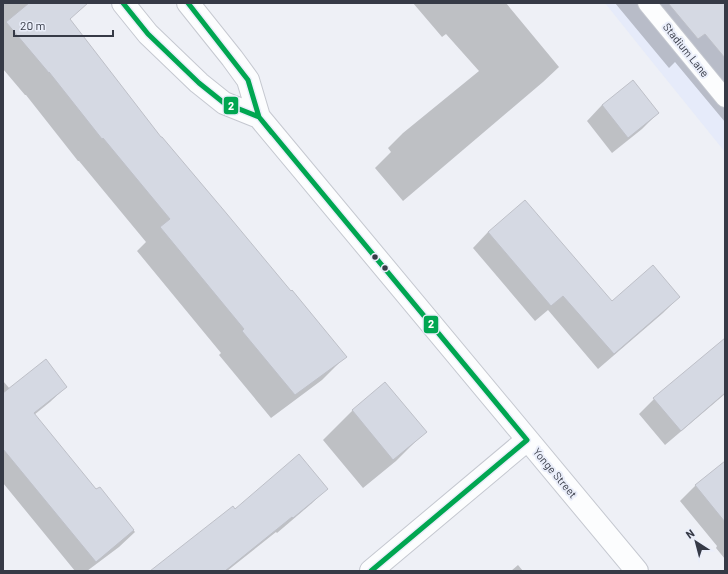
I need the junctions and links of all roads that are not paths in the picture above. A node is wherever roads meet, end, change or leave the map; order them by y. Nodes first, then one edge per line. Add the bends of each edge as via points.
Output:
1 (123, 3) edge
2 (188, 3) edge
3 (647, 3) edge
4 (725, 98) edge
5 (258, 117) junction
6 (527, 440) junction
7 (371, 571) edge
8 (637, 571) edge

1 - 5 street, Yonge Street via 148,34 199,83 224,103
2 - 5 street, Yonge Street via 248,80
3 - 4 lane, Stadium Lane
5 - 6 street, Yonge Street
6 - 7 street
6 - 8 street, Yonge Street

